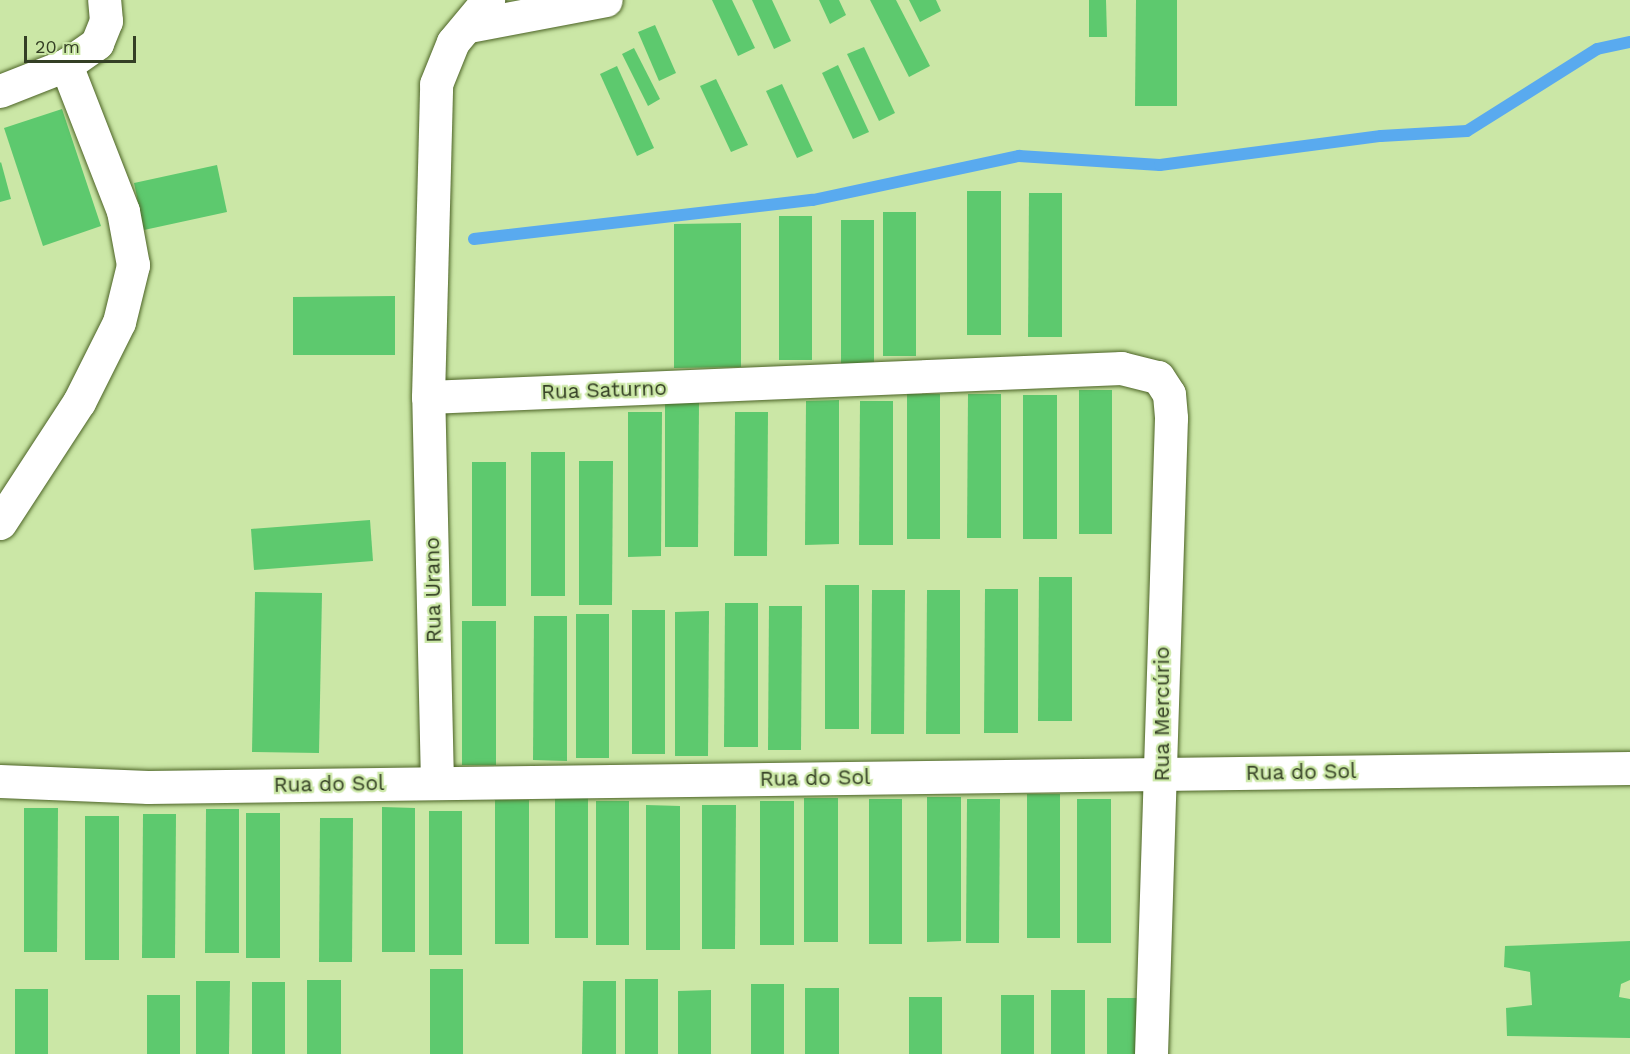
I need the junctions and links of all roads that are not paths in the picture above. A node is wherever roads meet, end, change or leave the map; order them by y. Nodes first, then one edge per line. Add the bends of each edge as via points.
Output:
1 (104, 0) edge
2 (488, 0) edge
3 (606, 0) edge
4 (469, 26) junction
5 (66, 65) junction
6 (0, 91) edge
7 (1158, 377) joint
8 (428, 397) junction
9 (0, 523) edge
10 (1630, 768) edge
11 (1162, 774) junction
12 (0, 781) edge
13 (437, 783) junction
14 (1151, 1054) edge

1 - 5 street via 107,10 103,33 97,43
2 - 4 street
3 - 4 street
4 - 8 street via 453,42 436,84
5 - 6 street
5 - 9 street via 123,211 133,265 119,322 79,402
7 - 8 street, Rua Saturno via 1121,368
7 - 11 street, Rua Mercúrio via 1169,393 1171,418 1161,675
8 - 13 street, Rua Urano
10 - 11 street, Rua do Sol
11 - 13 street, Rua do Sol
11 - 14 street, Rua Mercúrio
12 - 13 street, Rua do Sol via 148,787

